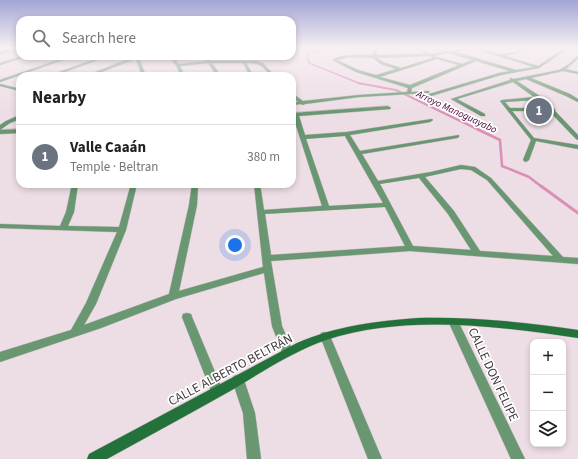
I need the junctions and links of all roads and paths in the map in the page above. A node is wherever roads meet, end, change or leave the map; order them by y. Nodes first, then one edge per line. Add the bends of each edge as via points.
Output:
1 (355, 69) edge
2 (399, 69) edge
3 (453, 69) edge
4 (512, 69) edge
5 (525, 69) edge
6 (563, 70) joint
7 (517, 71) junction
8 (578, 73) edge
9 (500, 74) junction
10 (16, 75) edge
11 (375, 77) junction
12 (527, 78) junction
13 (0, 80) edge
14 (514, 80) junction
15 (0, 85) edge
16 (410, 87) junction
17 (16, 88) edge
18 (408, 94) junction
19 (441, 95) dead end
20 (296, 98) edge
21 (539, 98) junction
22 (453, 99) junction
23 (578, 101) edge
24 (296, 104) edge
25 (303, 104) junction
26 (388, 108) dead end
27 (508, 109) junction
28 (553, 110) junction
29 (296, 115) edge
30 (483, 115) dead end
31 (16, 118) edge
32 (296, 119) edge
33 (430, 120) dead end
34 (0, 128) edge
35 (16, 131) edge
36 (0, 132) edge
37 (347, 134) junction
38 (457, 136) dead end
39 (304, 137) junction
40 (578, 138) edge
41 (534, 140) junction
42 (578, 147) edge
43 (358, 153) junction
44 (526, 160) dead end
45 (421, 176) junction
46 (376, 183) junction
47 (74, 188) edge
48 (133, 188) edge
49 (195, 188) edge
50 (258, 188) edge
51 (387, 205) junction
52 (326, 208) junction
53 (262, 212) junction
54 (0, 226) edge
55 (62, 229) junction
56 (122, 230) junction
57 (410, 248) junction
58 (477, 253) junction
59 (560, 259) junction
60 (578, 261) edge
61 (267, 264) junction
62 (173, 296) junction
63 (187, 317) dead end
64 (454, 322) junction
65 (74, 333) junction
66 (578, 334) edge
67 (325, 336) junction
68 (287, 352) junction
69 (0, 357) edge
70 (238, 380) junction
71 (218, 391) junction
72 (94, 459) edge
73 (254, 459) edge
74 (375, 459) edge
75 (518, 459) edge

1 - 11 street
2 - 11 street
3 - 16 street
4 - 7 street
5 - 7 street
6 - 8 street
6 - 12 street
7 - 9 street
9 - 14 street
9 - 18 street via 429,93
10 - 13 street
11 - 16 street
12 - 14 street
12 - 23 street
14 - 21 street
14 - 22 street
15 - 17 street
16 - 18 street
18 - 25 street via 359,96
19 - 22 street
20 - 25 street
21 - 27 street via 502,101
21 - 28 street
22 - 30 street
24 - 25 street
26 - 29 street
27 - 28 street
27 - 41 street
28 - 40 street
31 - 34 street
32 - 39 street
33 - 37 street
35 - 36 street
37 - 39 street
37 - 43 street
38 - 43 street
39 - 52 street
41 - 42 street
41 - 44 street
43 - 46 street
45 - 46 street
45 - 58 street via 451,213
45 - 59 street via 461,167 474,168 489,179
46 - 51 street
47 - 55 street via 70,212
48 - 56 street
49 - 62 street
50 - 53 street
51 - 52 street
51 - 57 street
52 - 53 street
53 - 61 street
54 - 55 street
55 - 56 street
56 - 65 street via 91,304
57 - 58 street
57 - 61 street
58 - 59 street
59 - 60 street
61 - 62 street
61 - 68 street via 277,326
62 - 65 street
63 - 71 street
64 - 66 main road, CALLE ALBERTO BELTRÁN
64 - 67 main road, CALLE ALBERTO BELTRÁN via 369,326
64 - 75 street, CALLE DON FELIPE
65 - 69 street
67 - 68 main road, CALLE ALBERTO BELTRÁN
67 - 74 street
68 - 70 main road, CALLE ALBERTO BELTRÁN
70 - 71 main road, CALLE ALBERTO BELTRÁN
70 - 73 street via 249,413
71 - 72 main road, CALLE ALBERTO BELTRÁN

